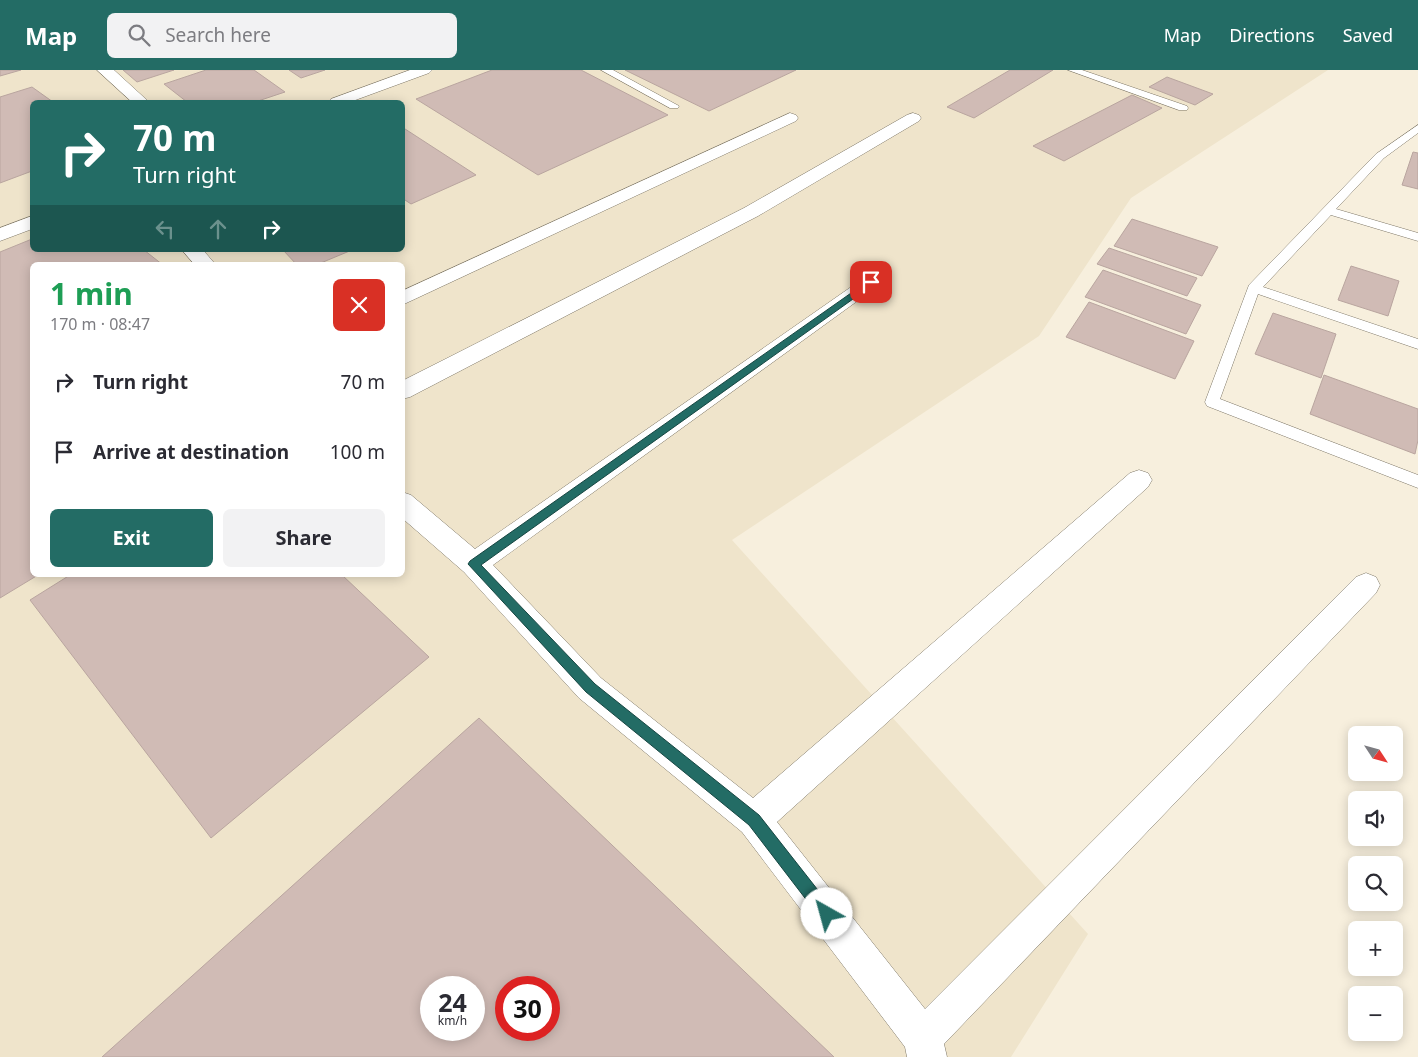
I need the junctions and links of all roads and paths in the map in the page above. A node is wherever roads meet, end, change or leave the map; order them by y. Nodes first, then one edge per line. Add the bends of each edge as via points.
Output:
1 (105, 70) edge
2 (424, 70) edge
3 (606, 70) edge
4 (1073, 70) edge
5 (139, 100) edge
6 (342, 100) edge
7 (674, 106) dead end
8 (1183, 108) dead end
9 (790, 118) dead end
10 (913, 118) dead end
11 (1418, 128) edge
12 (1400, 141) junction
13 (1418, 146) edge
14 (1328, 210) junction
15 (30, 223) edge
16 (0, 235) edge
17 (1418, 237) edge
18 (194, 252) edge
19 (203, 262) edge
20 (871, 282) dead end
21 (1254, 288) junction
22 (405, 298) edge
23 (1418, 344) edge
24 (405, 390) edge
25 (1139, 480) dead end
26 (1418, 482) edge
27 (405, 505) edge
28 (474, 564) junction
29 (1366, 586) dead end
30 (754, 820) junction
31 (928, 1051) edge

1 - 5 street
2 - 6 street
3 - 7 lane
4 - 8 lane
9 - 22 street
10 - 24 street via 751,212
11 - 12 lane
12 - 13 lane
12 - 14 lane via 1380,156
14 - 17 lane
14 - 21 lane
15 - 16 street
18 - 19 street
20 - 28 street
21 - 23 lane
21 - 26 lane via 1212,402
25 - 30 street
27 - 28 street
28 - 30 street via 590,688
29 - 31 street
30 - 31 street

